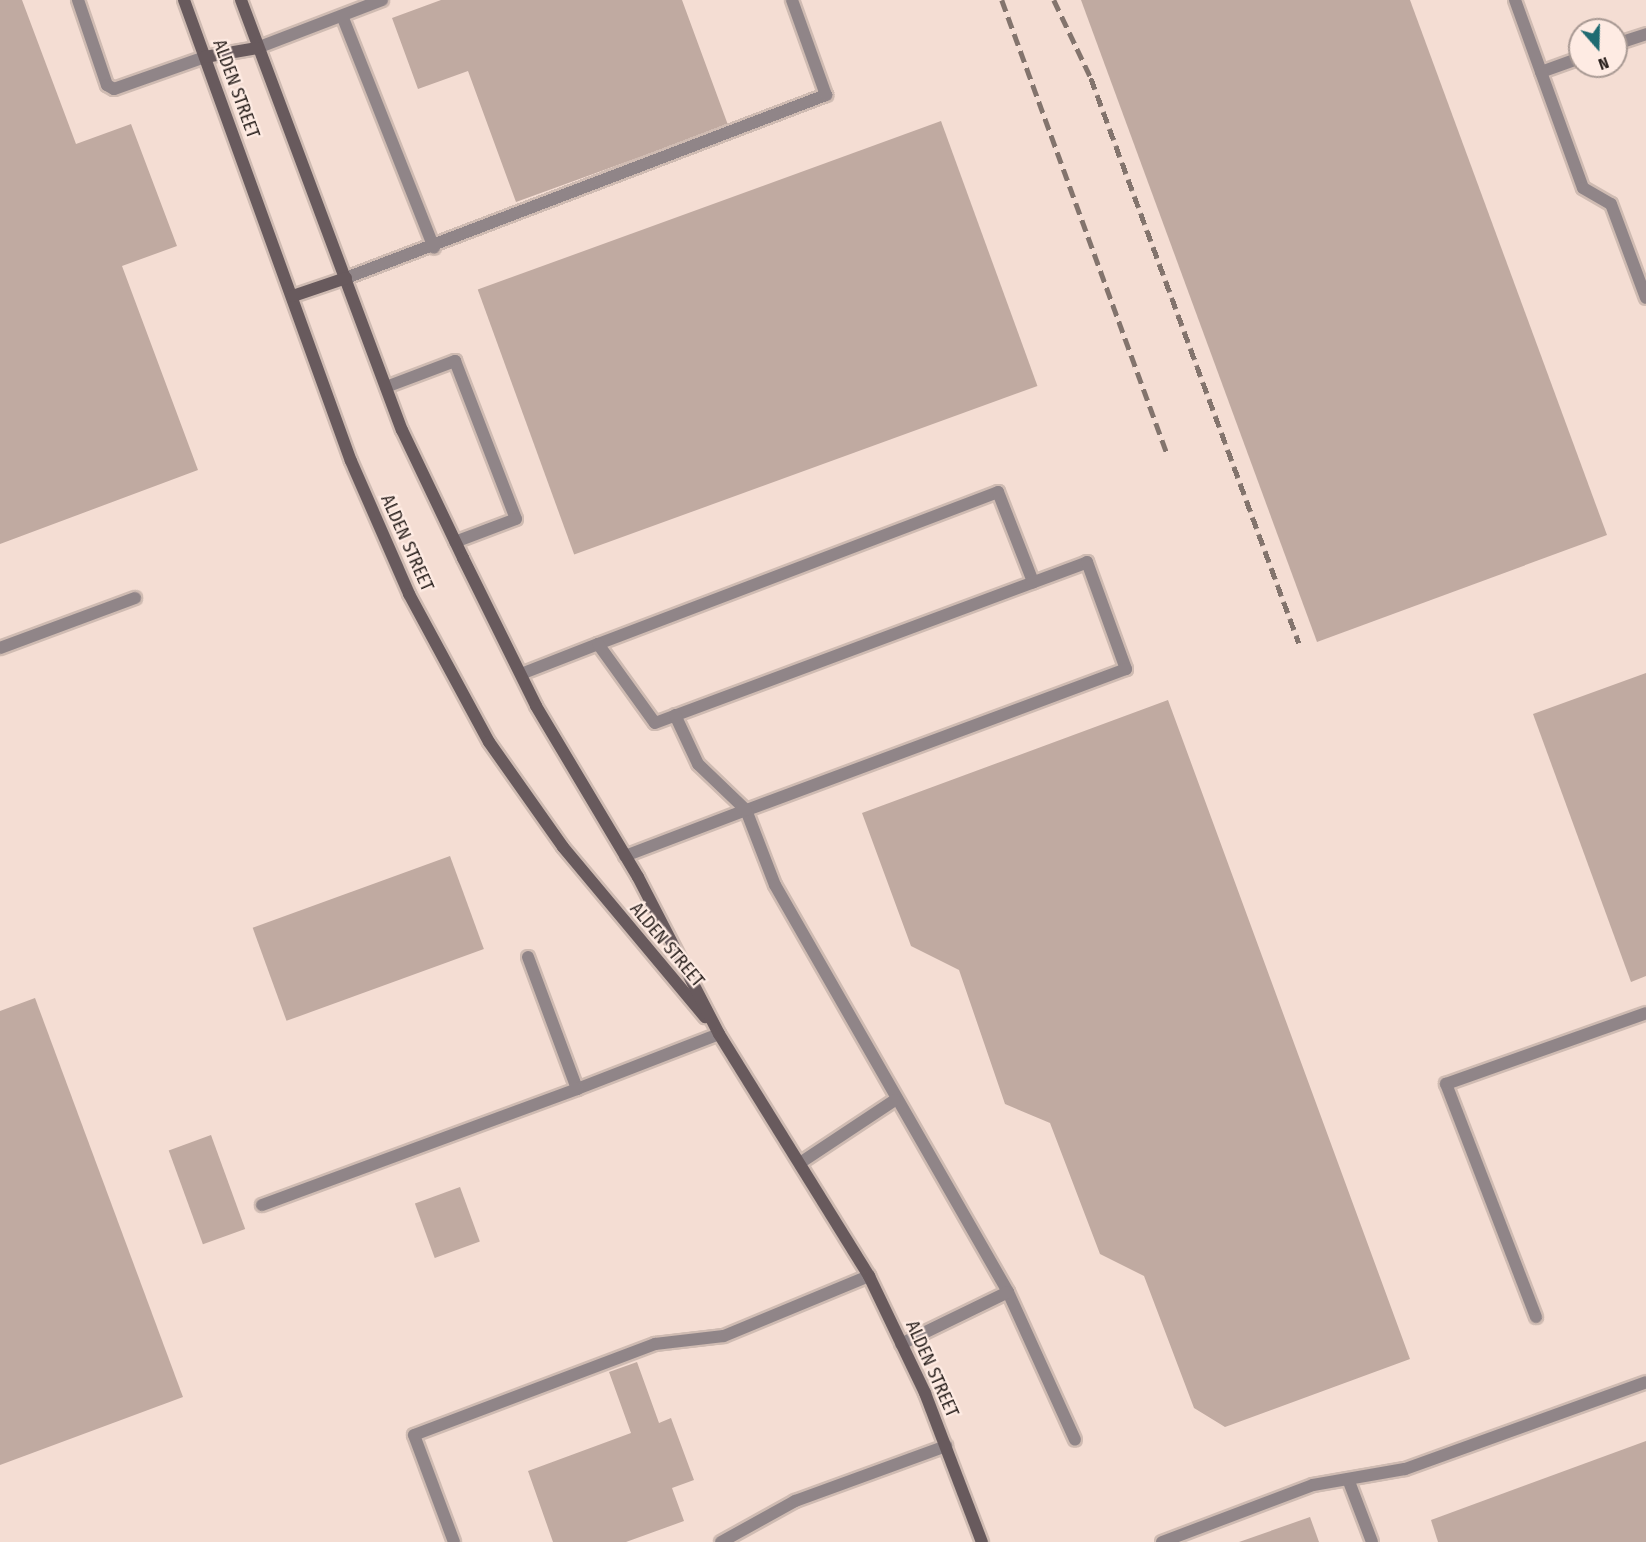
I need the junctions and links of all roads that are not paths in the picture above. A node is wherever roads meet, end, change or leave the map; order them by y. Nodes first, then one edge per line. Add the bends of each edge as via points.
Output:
1 (78, 0) edge
2 (184, 0) edge
3 (241, 0) edge
4 (382, 0) edge
5 (792, 0) edge
6 (1515, 0) edge
7 (343, 18) junction
8 (1646, 33) edge
9 (1628, 40) edge
10 (257, 48) junction
11 (205, 57) junction
12 (1568, 62) edge
13 (1541, 72) junction
14 (434, 248) junction
15 (346, 278) junction
16 (293, 296) junction
17 (1646, 298) edge
18 (386, 387) junction
19 (455, 542) junction
20 (1033, 582) junction
21 (135, 598) dead end
22 (598, 644) junction
23 (0, 648) edge
24 (521, 674) junction
25 (675, 715) junction
26 (746, 810) junction
27 (625, 856) junction
28 (528, 957) dead end
29 (1646, 1013) edge
30 (719, 1034) junction
31 (577, 1089) junction
32 (895, 1100) junction
33 (800, 1163) junction
34 (262, 1205) dead end
35 (869, 1276) junction
36 (1008, 1292) junction
37 (1536, 1317) dead end
38 (901, 1344) junction
39 (1646, 1382) edge
40 (1075, 1440) dead end
41 (946, 1446) junction
42 (1348, 1479) junction
43 (454, 1542) edge
44 (721, 1542) edge
45 (982, 1542) edge
46 (1162, 1542) edge
47 (1372, 1542) edge

1 - 11 lane via 107,85 114,89
2 - 11 street, ALDEN STREET
3 - 10 street, ALDEN STREET
4 - 7 lane
5 - 14 lane via 826,95
6 - 13 lane
7 - 10 lane
7 - 14 lane
8 - 9 lane
10 - 11 street
10 - 15 street, ALDEN STREET
11 - 16 street, ALDEN STREET
12 - 13 lane
13 - 17 lane via 1582,188 1611,204
14 - 15 lane
15 - 16 street
15 - 18 street, ALDEN STREET
16 - 30 street, ALDEN STREET via 351,461 396,563 489,742 562,847
18 - 19 street, ALDEN STREET
18 - 19 lane via 455,361 516,519
19 - 24 street, ALDEN STREET
20 - 22 lane via 998,492
20 - 25 lane
20 - 26 lane via 1087,562 1126,669
21 - 23 lane
22 - 24 lane
22 - 25 lane via 655,723
24 - 27 street, ALDEN STREET
25 - 26 lane via 698,764
26 - 27 lane
26 - 32 lane via 775,885
27 - 30 street, ALDEN STREET
28 - 31 lane
29 - 37 lane via 1446,1084
30 - 31 lane
30 - 33 street, ALDEN STREET
31 - 34 lane
32 - 33 lane
32 - 36 lane
33 - 35 street, ALDEN STREET
35 - 38 street, ALDEN STREET
35 - 43 lane via 724,1336 655,1344 414,1435
36 - 38 lane
36 - 40 lane
38 - 41 street, ALDEN STREET
39 - 42 lane via 1406,1469
41 - 44 lane via 795,1501
41 - 45 street, ALDEN STREET
42 - 46 lane via 1313,1485
42 - 47 lane

